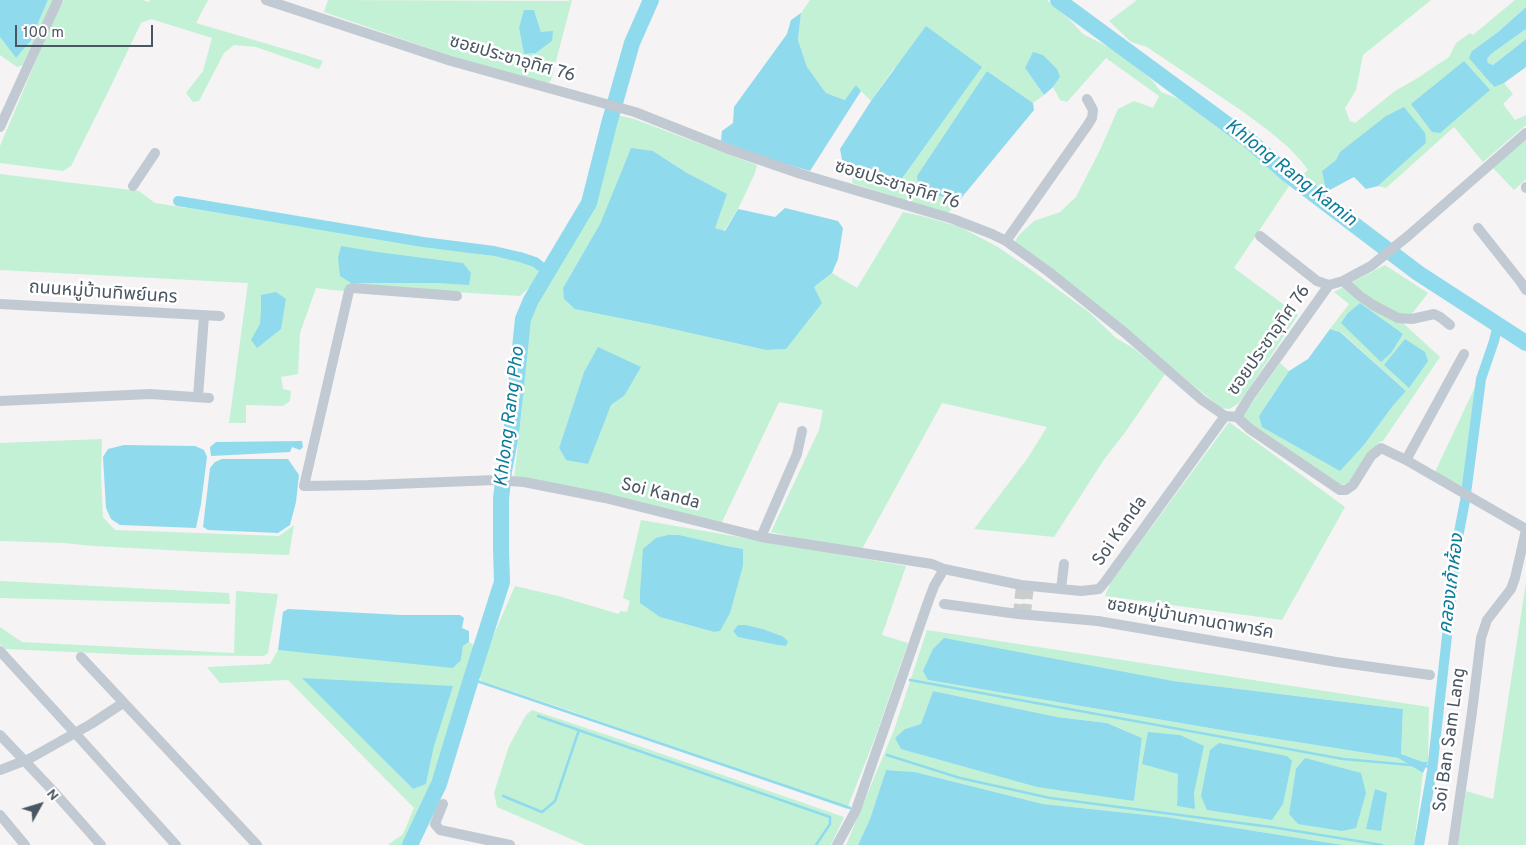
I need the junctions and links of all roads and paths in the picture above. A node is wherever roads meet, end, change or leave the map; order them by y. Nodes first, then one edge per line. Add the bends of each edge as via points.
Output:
1 (58, 0) edge
2 (266, 0) edge
3 (1087, 99) dead end
4 (0, 127) edge
5 (1526, 133) edge
6 (155, 153) dead end
7 (132, 186) dead end
8 (1478, 228) dead end
9 (1260, 236) dead end
10 (1006, 241) junction
11 (1343, 281) junction
12 (1525, 284) edge
13 (1329, 285) junction
14 (457, 296) dead end
15 (0, 304) edge
16 (204, 316) junction
17 (220, 316) dead end
18 (1450, 325) dead end
19 (1464, 354) dead end
20 (0, 401) edge
21 (1225, 416) junction
22 (1237, 417) junction
23 (802, 431) dead end
24 (1406, 460) junction
25 (1526, 529) edge
26 (761, 537) junction
27 (1064, 564) dead end
28 (944, 568) junction
29 (1061, 589) junction
30 (944, 604) dead end
31 (0, 651) edge
32 (81, 657) dead end
33 (1430, 675) dead end
34 (123, 703) junction
35 (75, 733) junction
36 (0, 735) edge
37 (25, 760) junction
38 (0, 770) edge
39 (443, 804) dead end
40 (0, 815) edge
41 (465, 840) edge
42 (25, 845) edge
43 (101, 845) edge
44 (176, 845) edge
45 (257, 845) edge
46 (510, 845) edge
47 (837, 845) edge
48 (1453, 845) edge

1 - 4 street
2 - 10 street, ซอยประชาอุทิศ 76 via 451,61 635,112 731,150 953,219
3 - 10 street via 1093,110 1092,118
5 - 11 street, ซอยประชาอุทิศ 76 via 1399,244 1371,266
6 - 7 street
8 - 12 street
9 - 13 street via 1318,281
10 - 21 street, ซอยประชาอุทิศ 76 via 1049,272
11 - 13 street, ซอยประชาอุทิศ 76
11 - 18 street via 1360,296 1398,318 1412,319 1434,314
13 - 22 street, ซอยประชาอุทิศ 76
14 - 26 street, Soi Kanda via 350,289 304,486 495,480 524,482 605,498
15 - 16 street, ถนนหมู่บ้านทิพย์นคร
16 - 17 street, ถนนหมู่บ้านทิพย์นคร
16 - 20 street via 204,397 150,394
19 - 24 street
21 - 22 street, ซอยประชาอุทิศ 76
21 - 29 street, Soi Kanda via 1106,582 1099,589
22 - 24 street via 1340,490 1353,485 1371,456 1381,448
23 - 26 street via 797,454
24 - 25 street
25 - 48 street, Soi Ban Sam Lang via 1511,589 1487,620 1481,638
26 - 28 street, Soi Kanda
27 - 29 street
28 - 29 street, Soi Kanda via 1021,585
28 - 47 street via 927,605 856,810
30 - 33 street, ซอยหมู่บ้านกานดาพาร์ค via 1098,621
31 - 35 street
32 - 34 street
34 - 35 street
34 - 45 street
35 - 37 street
35 - 44 street
36 - 37 street
37 - 38 street
37 - 43 street
39 - 41 street via 436,827
40 - 42 street
41 - 46 street

